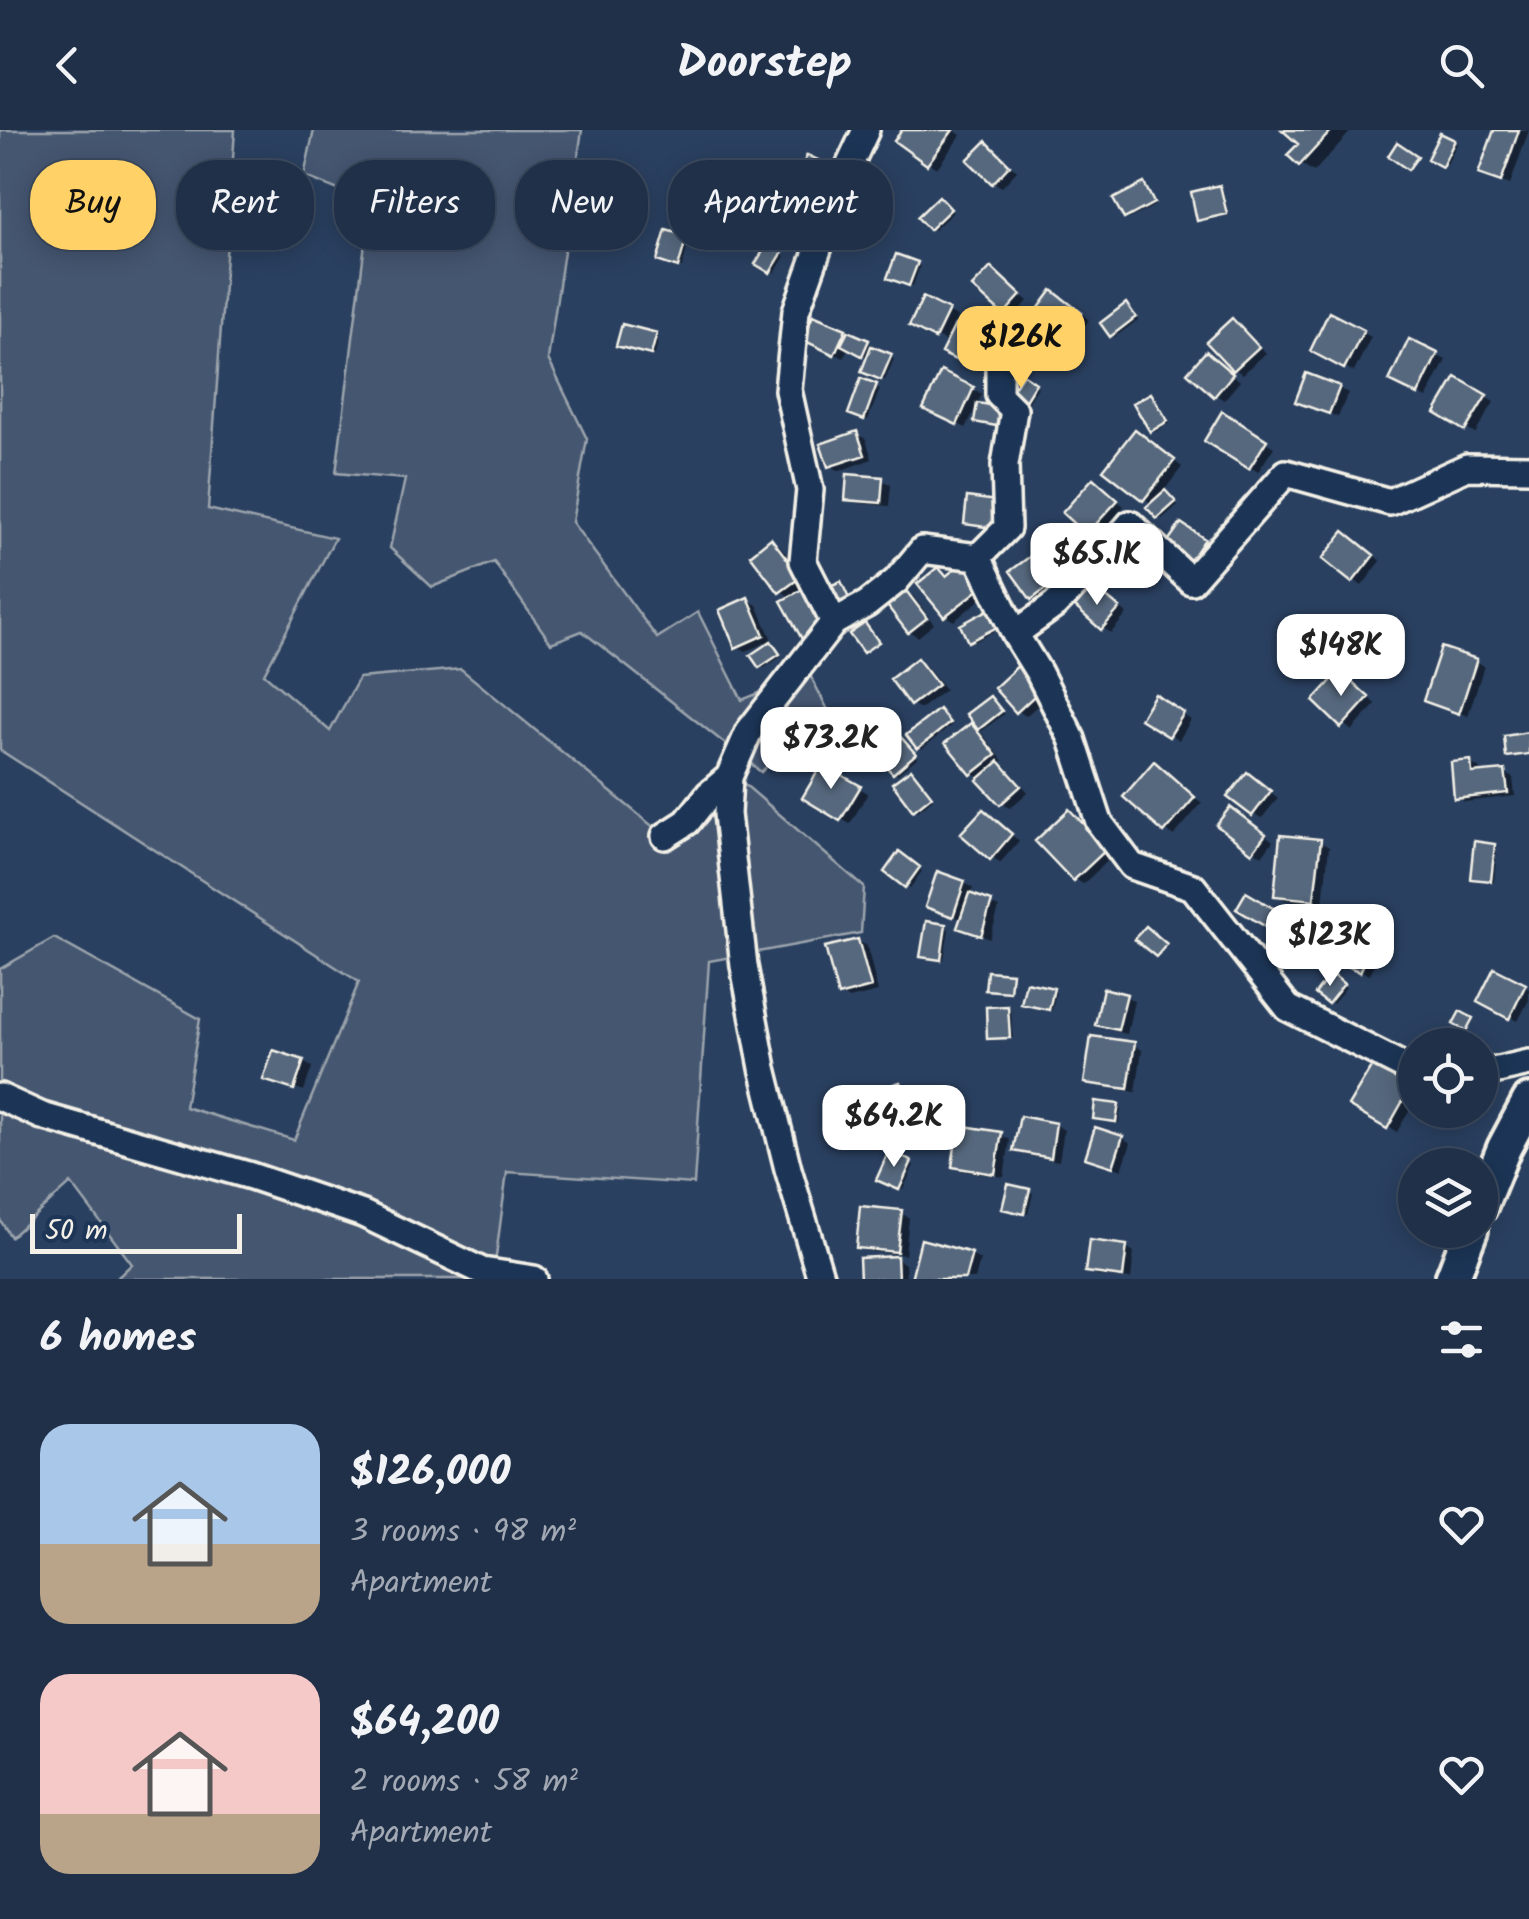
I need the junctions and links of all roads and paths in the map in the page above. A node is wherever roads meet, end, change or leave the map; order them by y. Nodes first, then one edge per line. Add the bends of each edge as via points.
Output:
1 (866, 130) edge
2 (999, 346) dead end
3 (1529, 468) edge
4 (978, 556) junction
5 (834, 622) junction
6 (1015, 634) junction
7 (729, 777) junction
8 (665, 836) dead end
9 (1398, 1063) edge
10 (1529, 1063) edge
11 (1498, 1070) edge
12 (0, 1097) edge
13 (1529, 1101) edge
14 (1498, 1163) edge
15 (1464, 1248) edge
16 (534, 1279) edge
17 (821, 1279) edge
18 (1452, 1279) edge

1 - 5 street via 796,311 788,390 810,490 803,561
2 - 4 street via 999,395 1014,410 1005,465 1007,528
3 - 6 street via 1467,467 1390,502 1286,472 1191,581 1130,524 1055,605
4 - 5 street via 922,550 896,581
4 - 6 street
5 - 7 street via 749,731
6 - 9 street via 1072,739 1098,822 1132,866 1193,887 1288,1008
7 - 8 street
7 - 17 street via 726,814 744,966 763,1068
10 - 11 street
12 - 16 street via 42,1116 364,1214 482,1271
13 - 14 street
15 - 18 street

